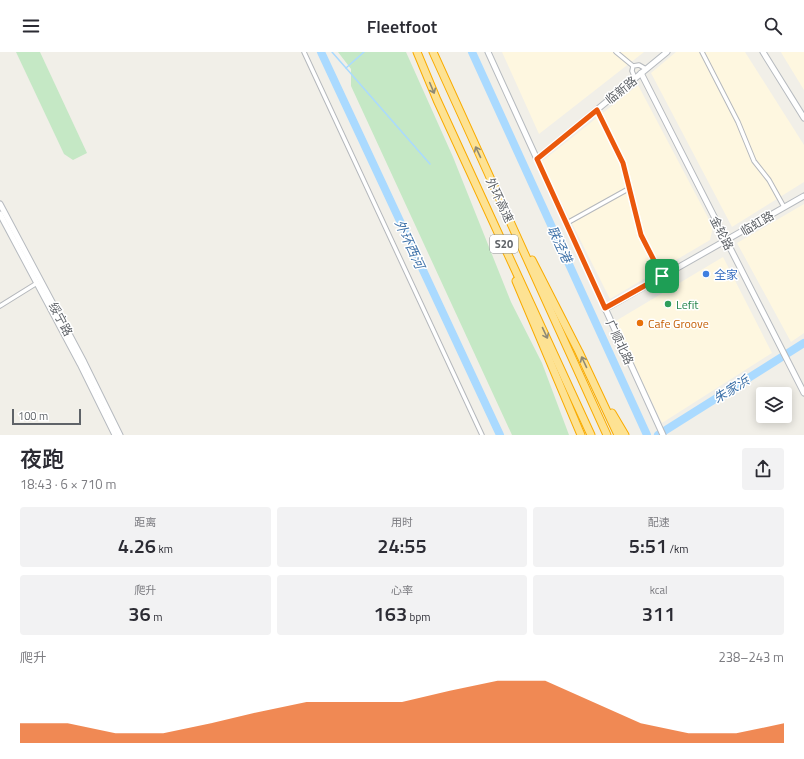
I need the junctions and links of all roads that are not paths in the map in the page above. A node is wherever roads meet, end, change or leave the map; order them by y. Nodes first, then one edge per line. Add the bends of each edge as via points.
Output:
1 (304, 52) edge
2 (417, 52) edge
3 (433, 52) edge
4 (488, 52) edge
5 (616, 52) edge
6 (667, 52) edge
7 (702, 52) edge
8 (763, 52) edge
9 (633, 66) junction
10 (646, 69) junction
11 (641, 73) junction
12 (635, 78) junction
13 (597, 110) junction
14 (804, 118) edge
15 (537, 159) junction
16 (494, 188) junction
17 (630, 188) junction
18 (481, 194) junction
19 (804, 196) edge
20 (0, 204) edge
21 (784, 207) junction
22 (0, 214) edge
23 (566, 224) junction
24 (726, 240) junction
25 (662, 276) junction
26 (37, 283) junction
27 (0, 306) edge
28 (605, 308) junction
29 (593, 382) junction
30 (804, 393) edge
31 (565, 397) junction
32 (115, 435) edge
33 (120, 435) edge
34 (482, 435) edge
35 (577, 435) edge
36 (581, 435) edge
37 (591, 435) edge
38 (607, 435) edge
39 (618, 435) edge
40 (625, 435) edge
41 (663, 435) edge

1 - 34 street
2 -> 18 highway, 外环高速 / S20
16 -> 3 highway, 外环高速 / S20
4 - 15 street, 广顺北路
5 - 9 street
6 - 10 street, 临新路
7 - 21 street via 742,130 754,161 769,180
8 - 14 street
9 - 10 street via 639,65
9 - 12 street
10 - 11 street, 临新路
11 - 12 street, 临新路
11 - 24 street, 金轮路
12 - 13 street, 临新路
13 - 15 street, 临新路
13 - 17 street via 623,163
15 - 23 street, 广顺北路
29 -> 16 highway
16 - 38 highway, 外环高速 / S20
17 - 23 street
17 - 25 street via 641,235
18 - 31 highway
18 -> 37 highway, 外环高速 / S20
19 - 21 street, 临虹路
20 - 33 street, 绥宁路
21 - 24 street, 临虹路
22 - 26 street, 绥宁路
23 - 28 street, 广顺北路
24 - 25 street, 临虹路
24 - 30 street, 金轮路
25 - 28 street, 临虹路
26 - 27 street
26 - 32 street, 绥宁路
28 - 41 street, 广顺北路
29 - 39 highway
29 - 40 highway
31 - 35 highway
31 - 36 highway

